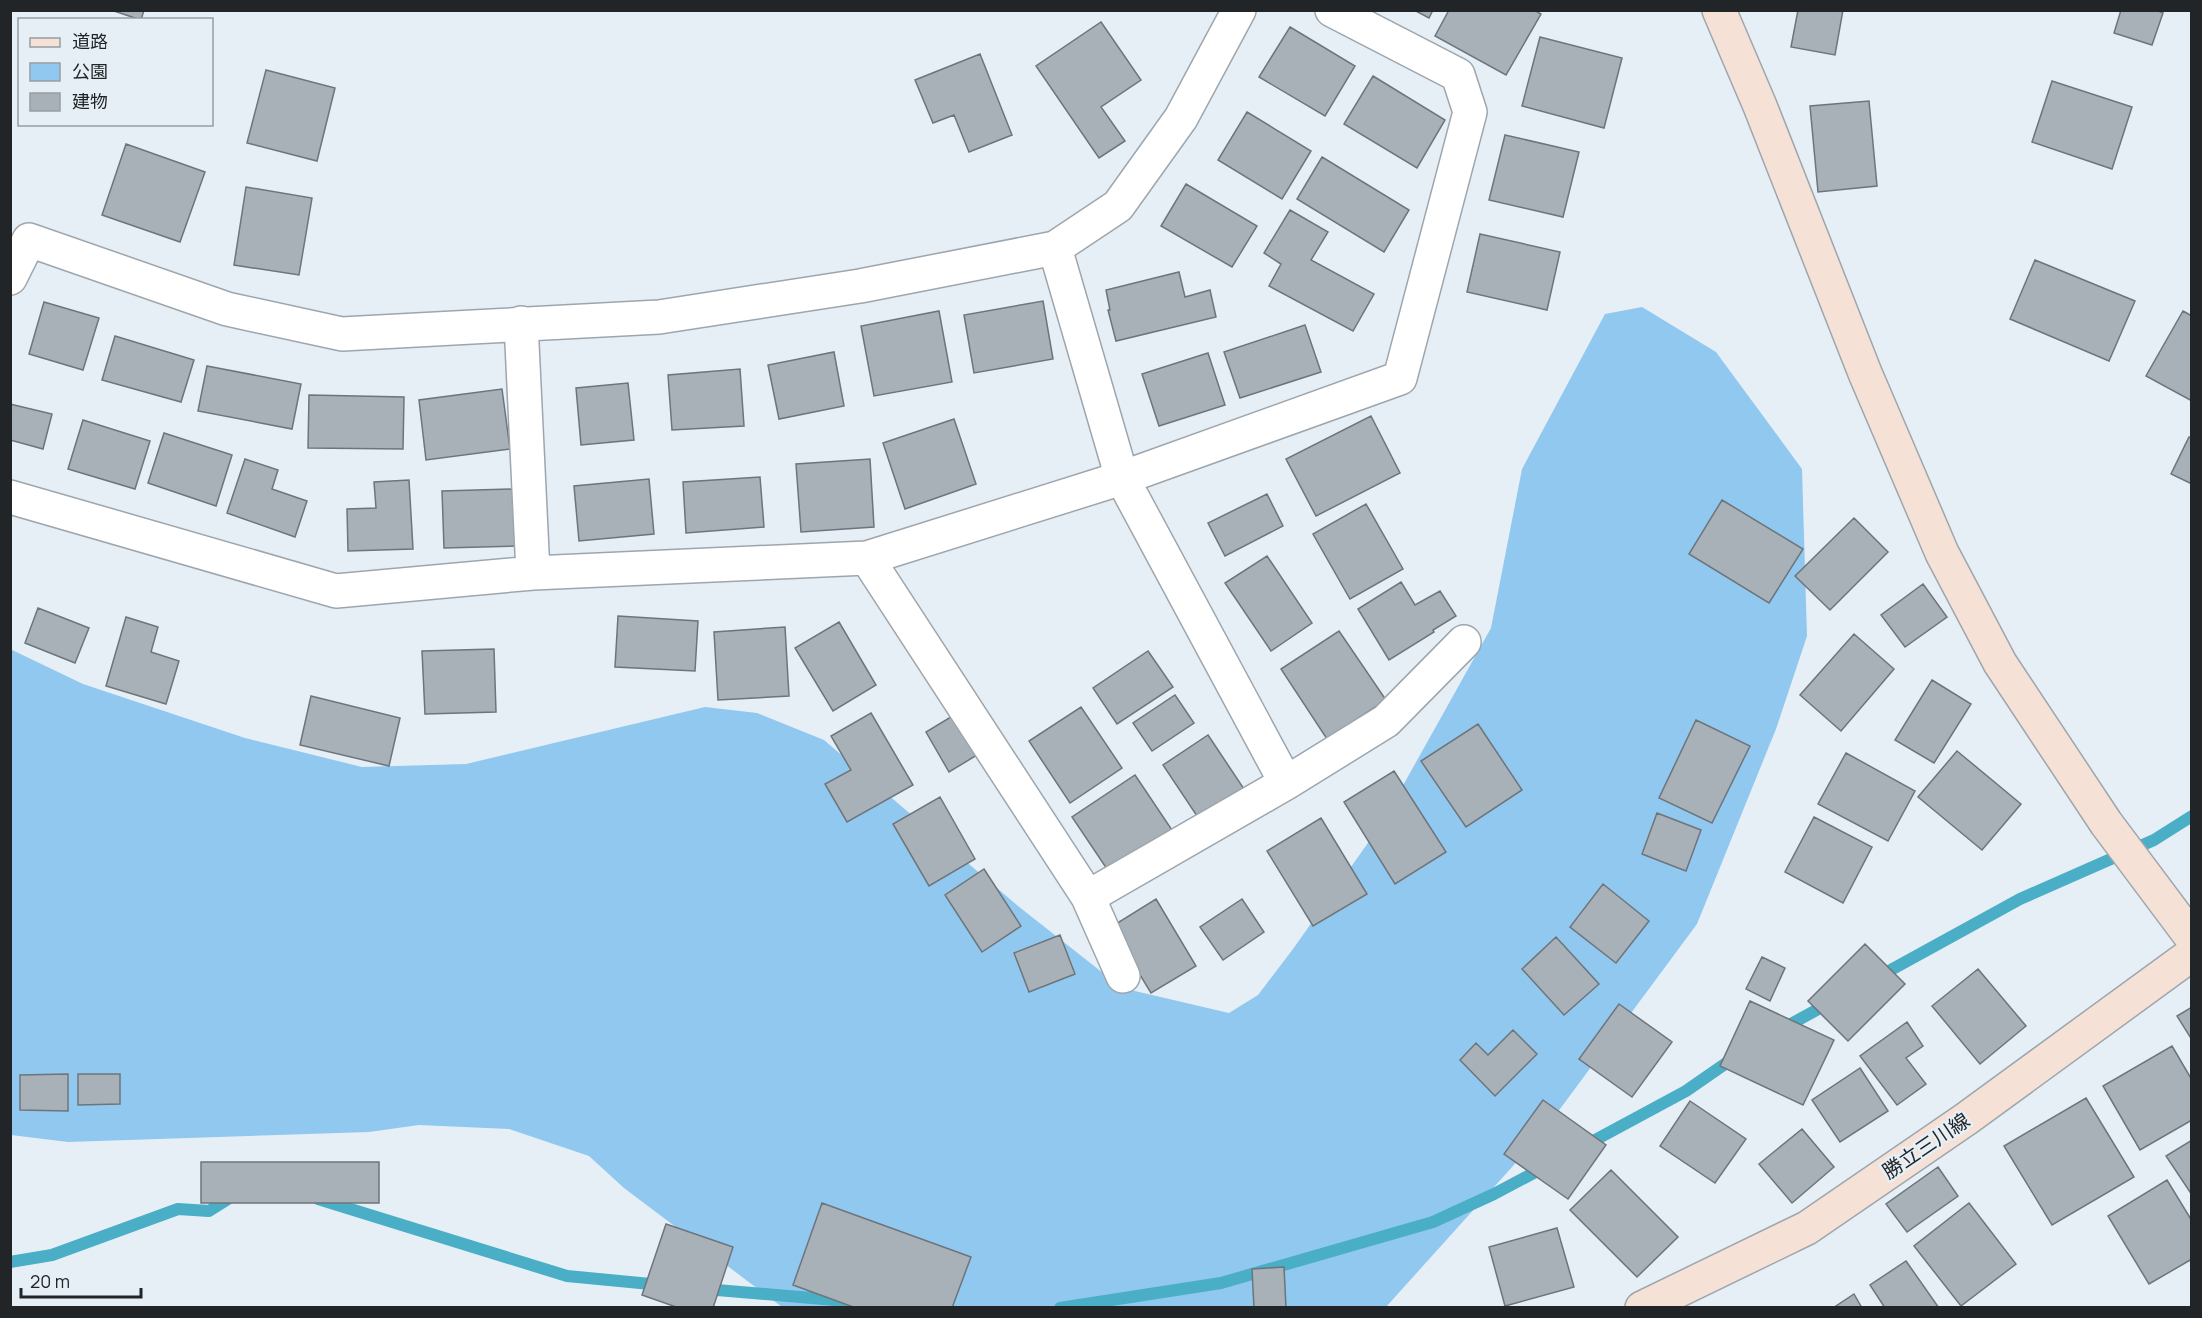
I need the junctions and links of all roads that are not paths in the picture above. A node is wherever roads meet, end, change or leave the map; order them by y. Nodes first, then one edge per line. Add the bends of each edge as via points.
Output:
1 (1239, 10) edge
2 (1332, 10) edge
3 (1719, 10) edge
4 (1055, 249) junction
5 (10, 278) edge
6 (520, 323) junction
7 (1122, 478) junction
8 (10, 497) edge
9 (867, 558) junction
10 (533, 573) junction
11 (1464, 642) dead end
12 (1286, 783) junction
13 (1088, 897) junction
14 (2192, 938) edge
15 (2192, 954) edge
16 (1123, 976) dead end
17 (1642, 1308) edge

1 - 4 street via 1181,118 1118,206
2 - 7 street via 1458,75 1470,112 1400,378
3 - 14 street via 1942,553 2000,663 2106,823
4 - 6 street via 860,286 659,317
4 - 7 street
5 - 6 street via 29,240 227,309 342,334
6 - 10 street
7 - 9 street
7 - 12 street
8 - 10 street via 336,591
9 - 10 street
9 - 13 street
11 - 12 street via 1386,721
12 - 13 street
13 - 16 street
15 - 17 street, 勝立三川線 via 1966,1119 1807,1228

